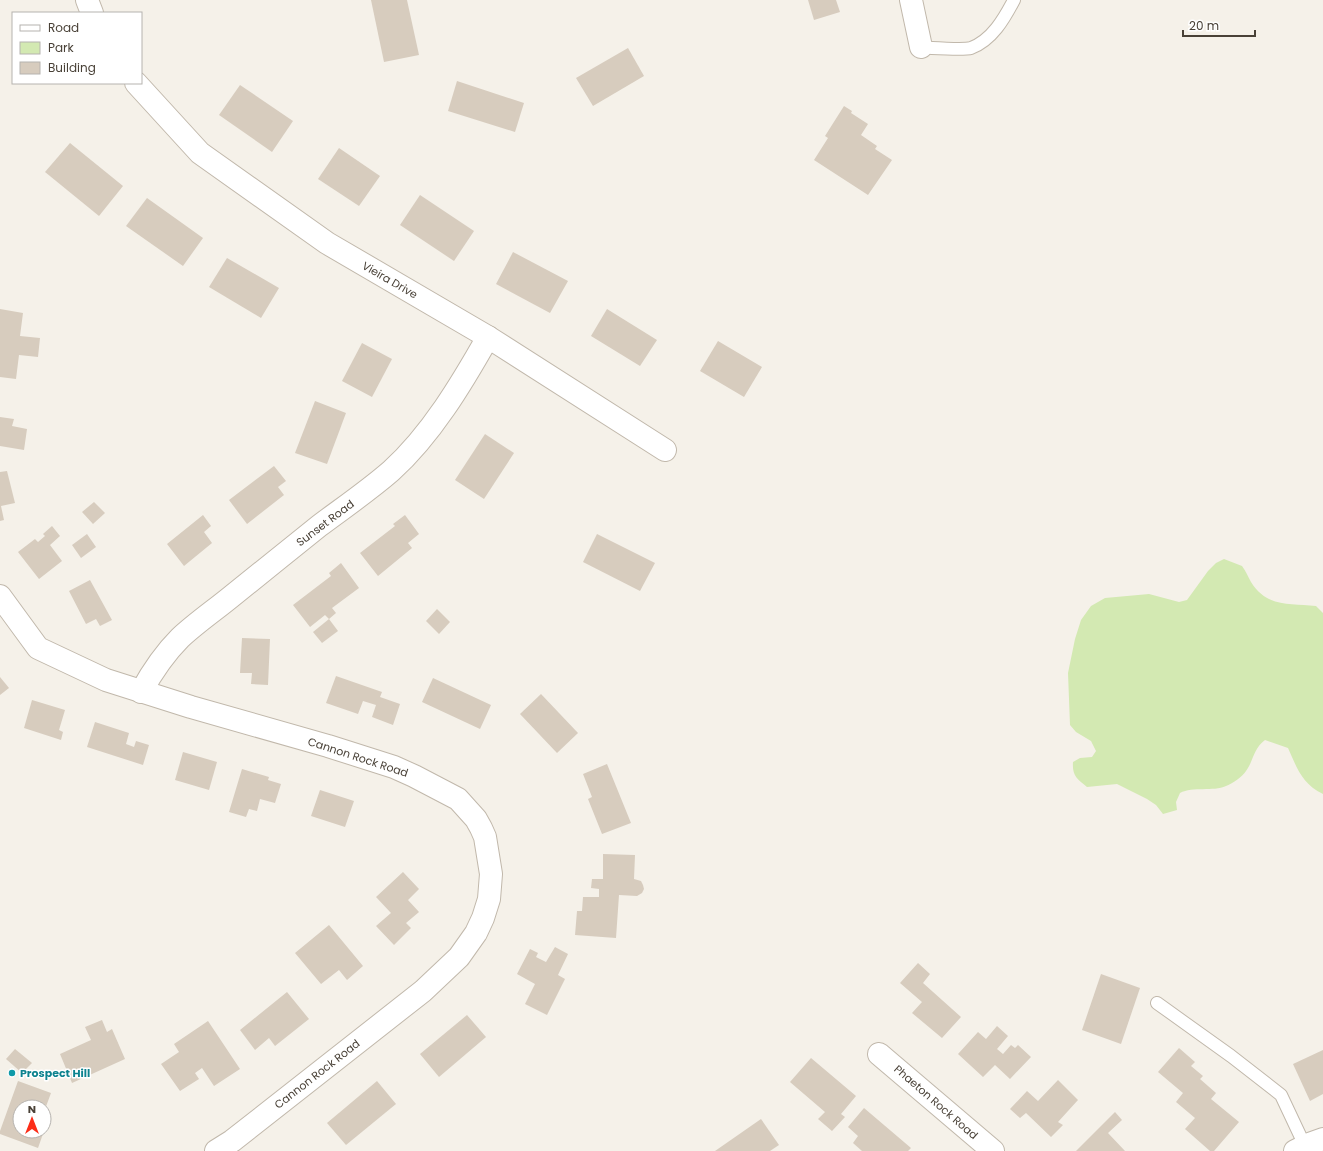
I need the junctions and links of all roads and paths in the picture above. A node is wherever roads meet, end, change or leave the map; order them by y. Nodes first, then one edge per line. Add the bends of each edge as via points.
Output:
1 (87, 0) edge
2 (911, 0) edge
3 (1014, 0) edge
4 (92, 12) edge
5 (921, 47) joint
6 (137, 84) edge
7 (488, 337) junction
8 (666, 450) dead end
9 (0, 596) edge
10 (141, 692) junction
11 (1157, 1003) dead end
12 (879, 1054) dead end
13 (1308, 1146) edge
14 (216, 1151) edge
15 (993, 1151) edge

1 - 4 street
2 - 5 street
3 - 5 lane via 990,36 970,48
6 - 7 street, Vieira Drive via 200,154 327,243
7 - 8 street, Vieira Drive
7 - 10 street, Sunset Road via 467,375 420,441 406,456 357,499 181,637 158,664
9 - 10 street, Cannon Rock Road via 38,648 106,680
10 - 14 street, Cannon Rock Road via 328,746 414,776 452,795 468,809 481,828 489,856 489,899 476,934 459,957 423,991
11 - 13 lane via 1281,1095
12 - 15 street, Phaeton Rock Road

